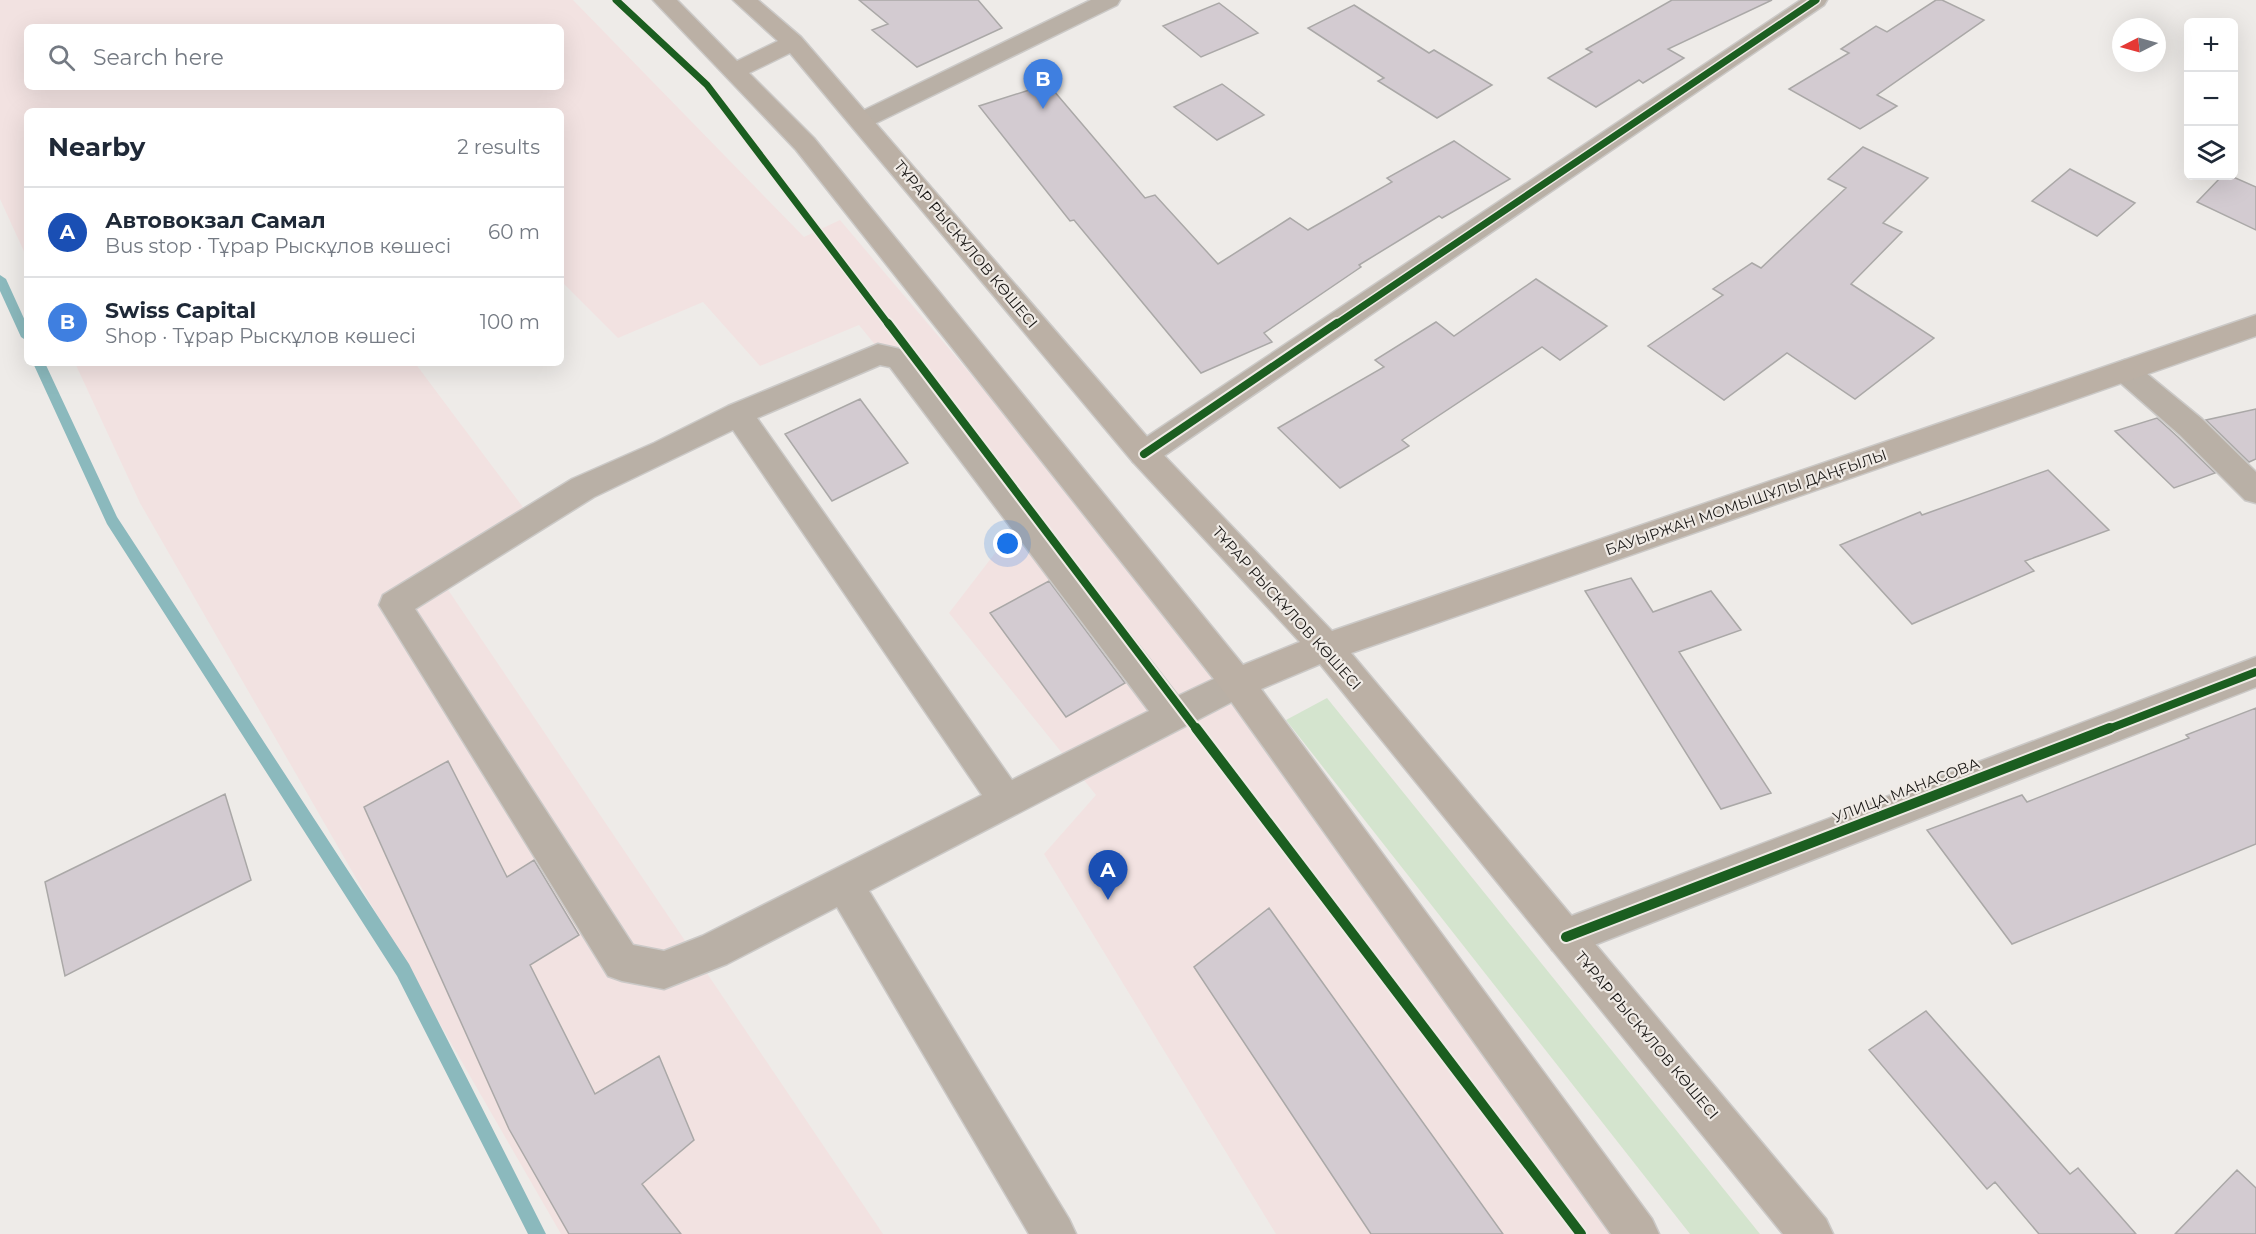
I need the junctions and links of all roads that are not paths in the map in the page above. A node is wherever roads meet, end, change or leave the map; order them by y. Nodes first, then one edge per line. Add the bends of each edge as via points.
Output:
1 (664, 0) edge
2 (744, 0) edge
3 (1108, 0) edge
4 (1816, 0) edge
5 (793, 42) junction
6 (734, 71) junction
7 (861, 121) junction
8 (2256, 325) edge
9 (2125, 371) junction
10 (738, 414) junction
11 (1144, 454) junction
12 (2256, 491) edge
13 (1326, 647) junction
14 (2256, 672) edge
15 (1237, 683) junction
16 (1174, 717) junction
17 (1007, 802) junction
18 (845, 886) junction
19 (1566, 937) junction
20 (1054, 1234) edge
21 (1637, 1234) edge
22 (1811, 1234) edge

1 - 6 main road
2 - 5 main road, ТҰРАР РЫСКҰЛОВ КӨШЕСІ
3 - 7 street
4 - 11 street
5 - 6 main road
5 - 7 main road, ТҰРАР РЫСКҰЛОВ КӨШЕСІ
6 - 15 main road via 805,144 865,217
7 - 11 main road, ТҰРАР РЫСКҰЛОВ КӨШЕСІ
8 - 9 main road, БАУЫРЖАН МОМЫШҰЛЫ ДАҢҒЫЛЫ
9 - 12 street via 2191,427
9 - 13 main road, БАУЫРЖАН МОМЫШҰЛЫ ДАҢҒЫЛЫ
10 - 16 street via 878,354 899,358
10 - 17 street
10 - 18 street via 583,488 395,605 622,962 664,970 713,951
11 - 13 main road, ТҰРАР РЫСКҰЛОВ КӨШЕСІ
13 - 15 main road, БАУЫРЖАН МОМЫШҰЛЫ ДАҢҒЫЛЫ
13 - 19 main road, ТҰРАР РЫСКҰЛОВ КӨШЕСІ
14 - 19 street, УЛИЦА МАНАСОВА
15 - 16 street
15 - 21 main road
16 - 17 street
17 - 18 street
18 - 20 street
19 - 22 main road, ТҰРАР РЫСКҰЛОВ КӨШЕСІ

